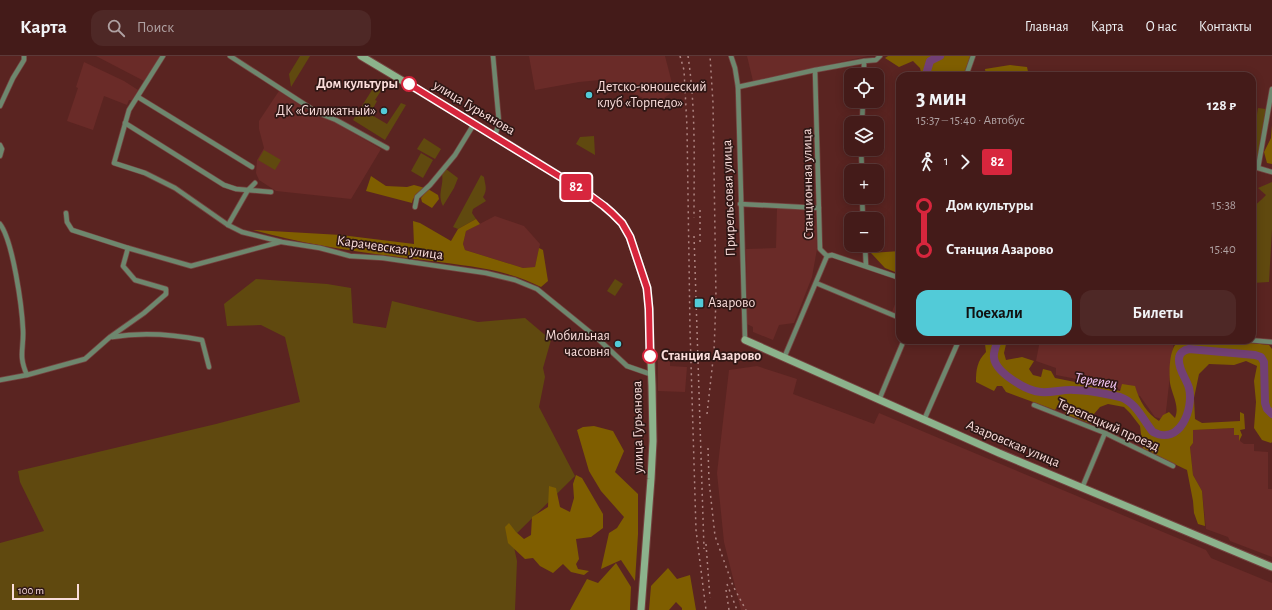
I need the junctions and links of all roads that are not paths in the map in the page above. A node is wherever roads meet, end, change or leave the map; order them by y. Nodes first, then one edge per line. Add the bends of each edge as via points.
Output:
1 (163, 56) edge
2 (230, 56) edge
3 (361, 56) edge
4 (493, 56) edge
5 (731, 56) edge
6 (880, 56) edge
7 (973, 56) edge
8 (24, 58) edge
9 (864, 61) junction
10 (864, 68) edge
11 (815, 70) junction
12 (967, 72) edge
13 (738, 87) junction
14 (1272, 89) edge
15 (138, 98) junction
16 (0, 106) edge
17 (125, 123) junction
18 (474, 124) junction
19 (495, 136) junction
20 (0, 145) edge
21 (387, 148) dead end
22 (0, 156) edge
23 (252, 167) dead end
24 (1272, 172) edge
25 (255, 183) dead end
26 (248, 190) junction
27 (272, 192) dead end
28 (740, 204) junction
29 (415, 207) dead end
30 (819, 208) junction
31 (66, 213) dead end
32 (0, 224) edge
33 (228, 225) junction
34 (282, 242) junction
35 (128, 248) junction
36 (865, 252) edge
37 (827, 256) junction
38 (866, 266) junction
39 (896, 277) edge
40 (816, 283) junction
41 (896, 316) edge
42 (110, 337) junction
43 (745, 340) joint
44 (1256, 341) edge
45 (1272, 342) edge
46 (902, 344) edge
47 (957, 344) edge
48 (784, 358) junction
49 (209, 367) dead end
50 (650, 374) junction
51 (27, 375) junction
52 (0, 380) edge
53 (879, 400) junction
54 (1034, 405) dead end
55 (924, 420) junction
56 (1105, 433) junction
57 (1172, 466) dead end
58 (1082, 488) junction
59 (1272, 567) edge
60 (641, 610) edge

1 - 15 street
2 - 21 street via 318,113
3 - 18 street, улица Гурьянова
4 - 19 street via 499,122
5 - 13 street, Прирельсовая улица
6 - 9 street via 876,60
7 - 12 street
8 - 16 street
9 - 10 street
9 - 11 street
11 - 13 street
11 - 30 street, Станционная улица
13 - 28 street, Прирельсовая улица
14 - 24 street via 1258,168
15 - 17 street via 129,110
15 - 23 street
17 - 26 street via 224,185
17 - 33 street, Карачевская улица via 114,163 145,173 175,188
18 - 19 street, улица Гурьянова
18 - 29 street via 455,155 417,198
19 - 50 street, улица Гурьянова via 585,192 622,223 630,237 647,288
20 - 22 street
25 - 26 street
26 - 27 street
26 - 33 street
28 - 30 street
28 - 43 street, Прирельсовая улица
30 - 37 street, Станционная улица via 820,249
31 - 35 street via 67,222 72,230
32 - 51 street via 12,258 21,304 21,354
33 - 34 street, Карачевская улица via 242,232
34 - 35 street via 191,266
34 - 50 street, Карачевская улица via 350,256 383,258 486,273 515,280 537,289 627,366
35 - 42 street via 123,266 135,280 166,289 166,294
36 - 38 street
37 - 38 street via 832,255
37 - 40 street, Станционная улица
38 - 39 street
40 - 41 street
40 - 48 street, Станционная улица
42 - 49 street via 153,333 202,340
42 - 51 street via 85,359
43 - 48 street, Азаровская улица
44 - 45 street
46 - 53 street
47 - 55 street
48 - 53 street, Азаровская улица
50 - 60 street, улица Гурьянова via 653,441
51 - 52 street
53 - 55 street, Азаровская улица
54 - 56 street, Терепецкий проезд
55 - 58 street, Азаровская улица
56 - 57 street, Терепецкий проезд
56 - 58 street
58 - 59 street, Азаровская улица

